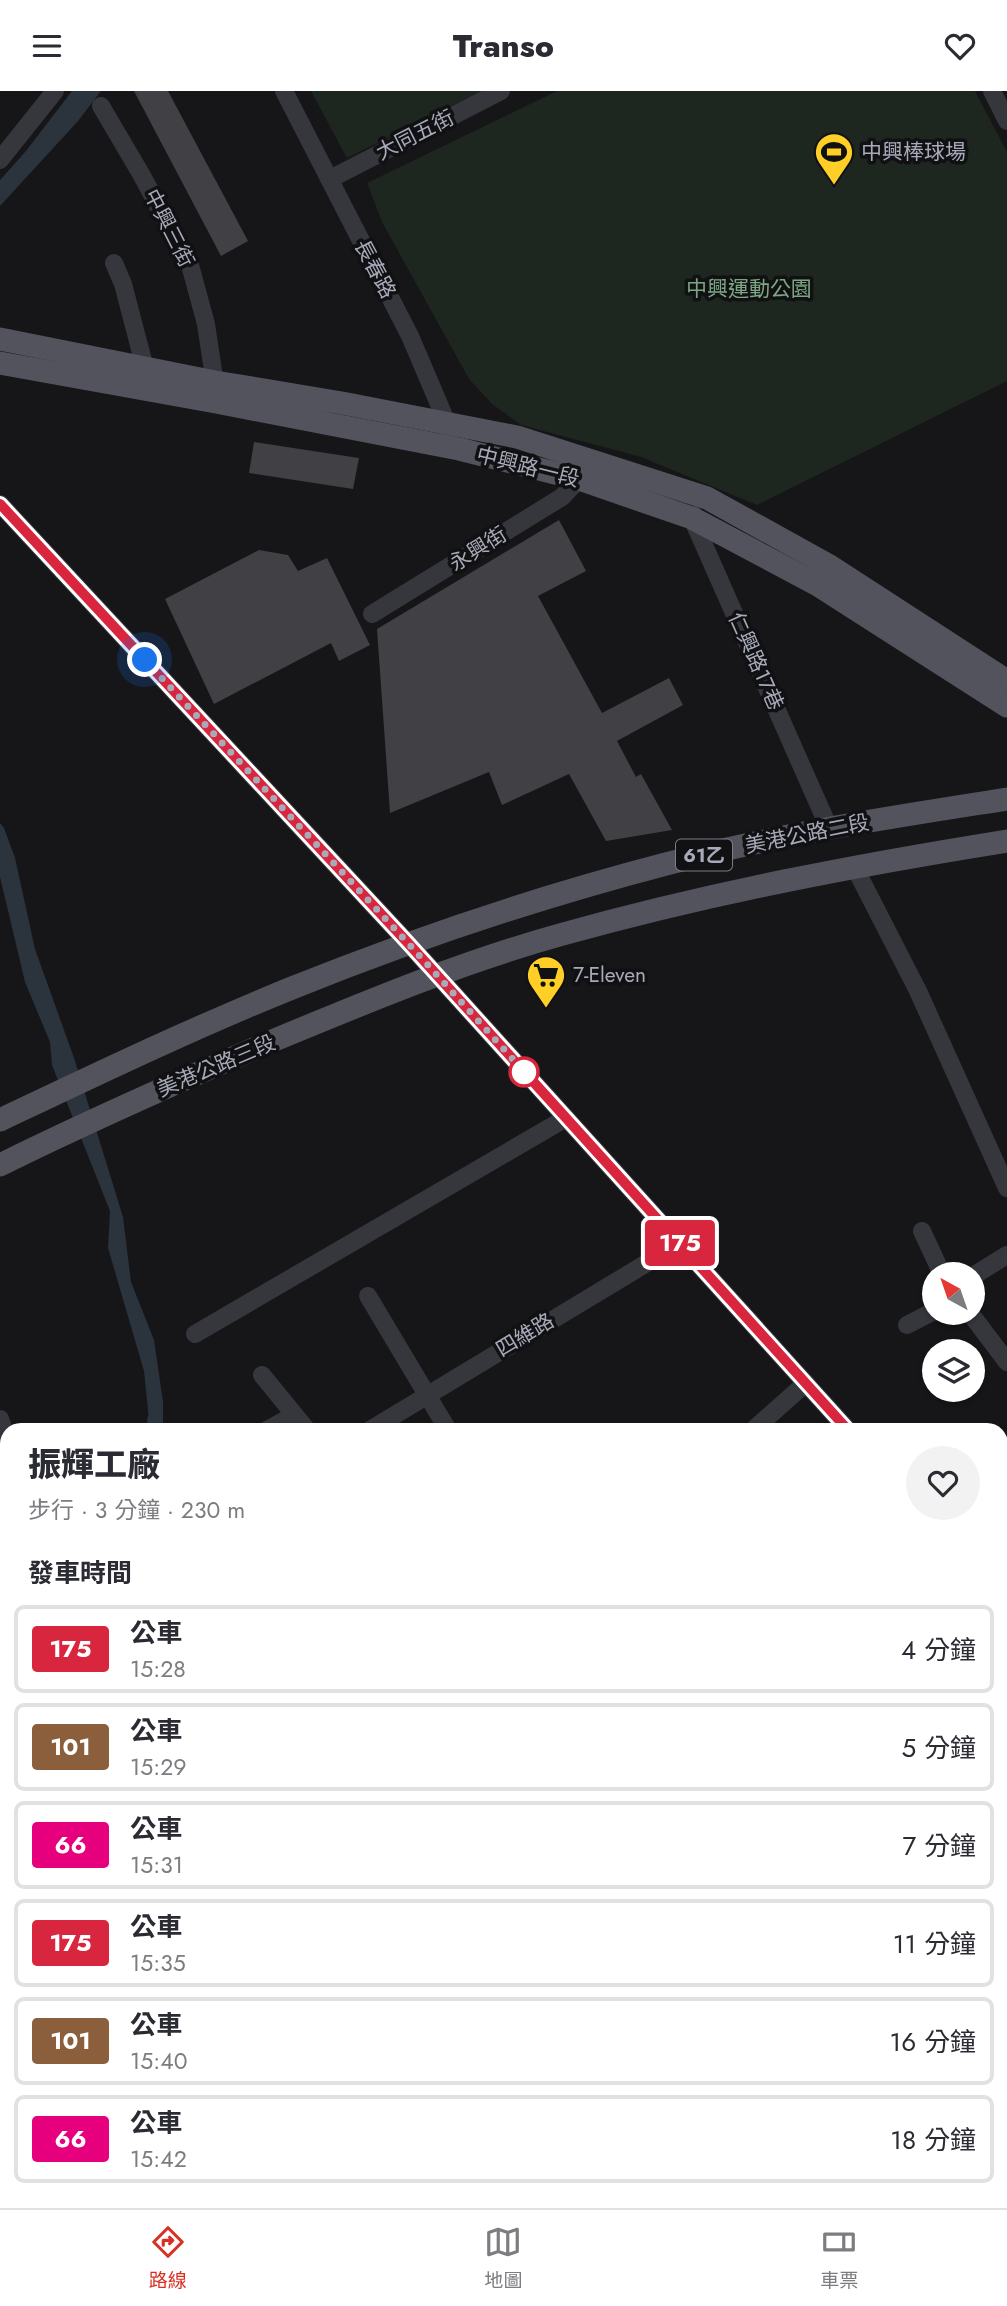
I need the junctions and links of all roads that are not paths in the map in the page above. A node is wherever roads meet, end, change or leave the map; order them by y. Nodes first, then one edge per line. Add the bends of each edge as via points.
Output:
1 (55, 91) edge
2 (284, 91) edge
3 (500, 91) edge
4 (992, 91) edge
5 (101, 106) dead end
6 (1007, 121) edge
7 (0, 160) edge
8 (330, 179) junction
9 (114, 263) dead end
10 (0, 339) edge
11 (0, 363) edge
12 (145, 368) junction
13 (216, 392) junction
14 (447, 422) junction
15 (459, 449) junction
16 (579, 479) junction
17 (707, 498) junction
18 (0, 504) edge
19 (692, 518) junction
20 (372, 614) dead end
21 (1007, 681) edge
22 (1007, 706) edge
23 (1007, 799) edge
24 (829, 828) junction
25 (1007, 841) edge
26 (854, 866) junction
27 (408, 943) junction
28 (436, 975) junction
29 (566, 1118) junction
30 (0, 1120) edge
31 (0, 1165) edge
32 (1007, 1188) edge
33 (922, 1231) dead end
34 (680, 1243) junction
35 (1007, 1255) edge
36 (936, 1262) edge
37 (985, 1269) edge
38 (368, 1296) dead end
39 (922, 1317) edge
40 (907, 1325) dead end
41 (979, 1325) edge
42 (195, 1334) dead end
43 (1007, 1361) edge
44 (262, 1375) dead end
45 (806, 1383) junction
46 (426, 1394) junction
47 (293, 1415) junction
48 (279, 1423) edge
49 (300, 1423) edge
50 (381, 1423) edge
51 (444, 1423) edge
52 (761, 1423) edge
53 (842, 1423) edge

1 - 7 street
2 - 8 street, 長春路
3 - 8 street, 大同五街
4 - 6 street
5 - 13 street, 中興三街 via 190,265 206,324
8 - 14 street, 長春路 via 410,336
9 - 12 street
10 - 12 main road, 中興路一段
11 - 13 main road, 中興路一段
12 - 13 main road, 中興路一段
13 - 14 main road, 中興路一段
13 - 15 main road, 中興路一段
14 - 15 street, 長春路
14 - 17 main road, 中興路一段 via 517,437
15 - 16 main road, 中興路一段
16 - 19 main road, 中興路一段
16 - 20 street, 永興街 via 562,497
17 - 19 street
17 - 21 main road, 中興路一段 via 828,565
18 - 27 street
19 - 22 main road, 中興路一段 via 818,585
19 - 24 street, 仁興路17巷
23 - 24 main road, 美港公路二段 / 61乙
24 - 27 main road, 美港公路二段 / 61乙 via 668,863
25 - 26 main road, 美港公路二段 / 61乙
26 - 28 main road, 美港公路二段 / 61乙 via 697,899
26 - 32 street via 918,991
27 - 28 street
27 - 30 main road, 美港公路三段 / 61乙 via 175,1038
28 - 29 street
28 - 31 main road, 美港公路三段 / 61乙 via 86,1122
29 - 34 street
29 - 42 street
33 - 36 street
34 - 45 street
34 - 46 street, 四維路
35 - 37 street
38 - 46 street
39 - 40 street
41 - 43 street
44 - 47 street
45 - 52 street
45 - 53 street
46 - 50 street, 四維路
46 - 51 street
47 - 48 street
47 - 49 street

